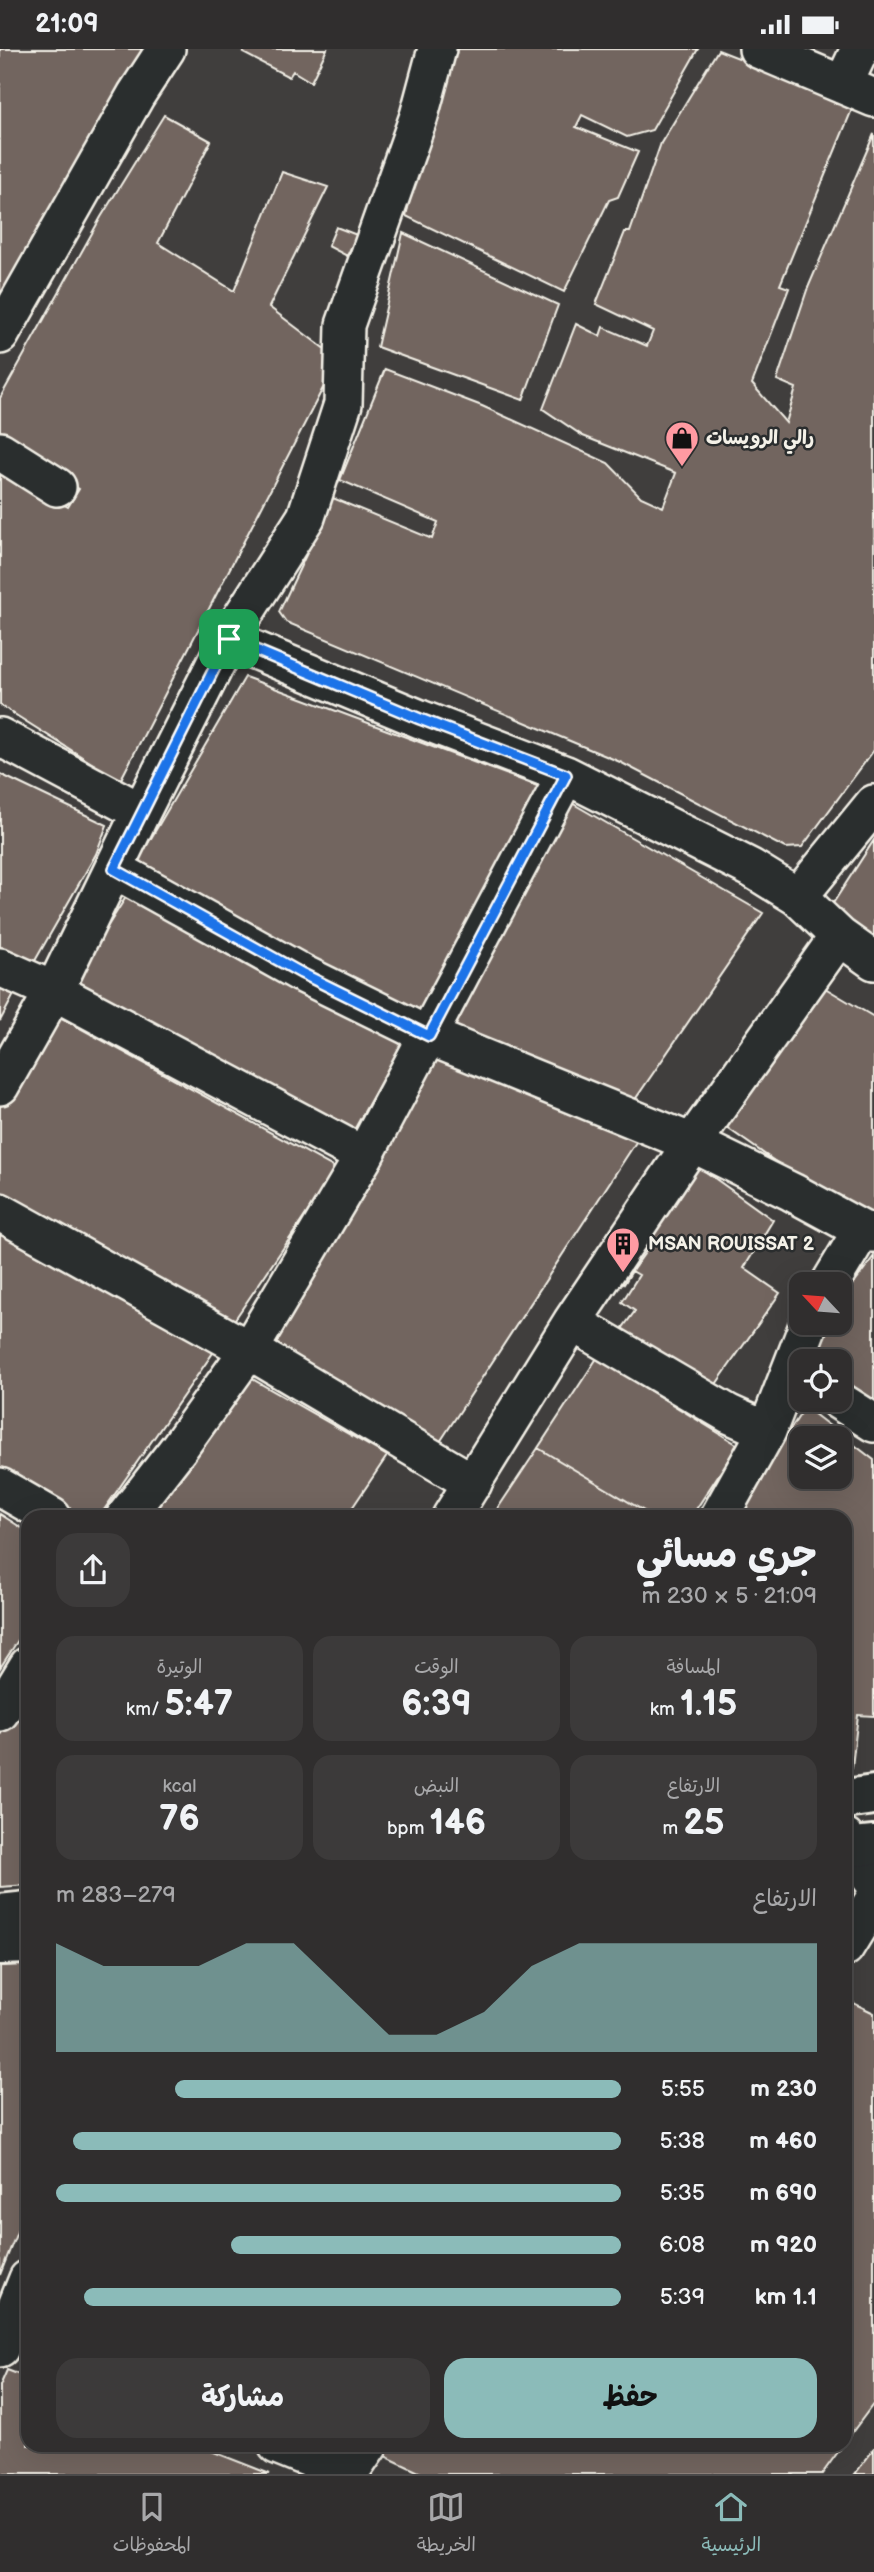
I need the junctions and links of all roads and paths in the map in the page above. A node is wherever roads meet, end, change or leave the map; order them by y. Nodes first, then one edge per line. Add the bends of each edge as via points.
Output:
1 (166, 49) edge
2 (437, 49) edge
3 (758, 49) edge
4 (860, 49) edge
5 (858, 92) edge
6 (0, 335) edge
7 (0, 451) edge
8 (57, 487) dead end
9 (229, 639) junction
10 (0, 737) edge
11 (566, 775) junction
12 (874, 804) edge
13 (141, 812) junction
14 (114, 869) junction
15 (798, 897) junction
16 (839, 936) junction
17 (874, 961) edge
18 (0, 967) edge
19 (54, 991) junction
20 (429, 1036) junction
21 (0, 1086) edge
22 (692, 1143) junction
23 (364, 1156) junction
24 (0, 1212) edge
25 (868, 1232) edge
26 (839, 1272) edge
27 (572, 1322) junction
28 (249, 1350) junction
29 (789, 1388) edge
30 (852, 1409) edge
31 (874, 1423) edge
32 (767, 1430) junction
33 (473, 1483) junction
34 (0, 1487) edge
35 (40, 1510) edge
36 (131, 1510) edge
37 (456, 1510) edge
38 (723, 1510) edge
39 (21, 1678) edge
40 (0, 1712) edge
41 (874, 1795) edge
42 (852, 1798) edge
43 (853, 1845) edge
44 (874, 1882) edge
45 (874, 1900) edge
46 (21, 1912) edge
47 (0, 1914) edge
48 (852, 1936) edge
49 (21, 1944) edge
50 (0, 1945) edge
51 (21, 2300) edge
52 (8, 2340) edge
53 (294, 2452) edge
54 (364, 2452) edge
55 (349, 2474) edge

1 - 6 street
2 - 9 street via 419,116 345,325 344,404 306,517
3 - 5 street
4 - 5 street
7 - 8 street
9 - 11 street
9 - 13 street
10 - 13 street
11 - 15 street via 751,868
11 - 20 street
12 - 15 street
13 - 14 street
14 - 19 street
14 - 20 street via 301,973
15 - 16 street
16 - 17 street
16 - 22 street
18 - 19 street
19 - 21 street
19 - 23 street
20 - 22 street
20 - 23 street
22 - 25 street
22 - 27 street
23 - 28 street
24 - 28 street
25 - 26 street
27 - 32 street via 729,1414
27 - 33 street
28 - 33 street
28 - 36 street
29 - 32 street
30 - 31 street
32 - 38 street
33 - 37 street
34 - 35 street
39 - 40 street
41 - 42 main road
43 - 44 street
45 - 48 street
46 - 47 main road
49 - 50 main road
51 - 52 street
53 - 55 street
54 - 55 street

